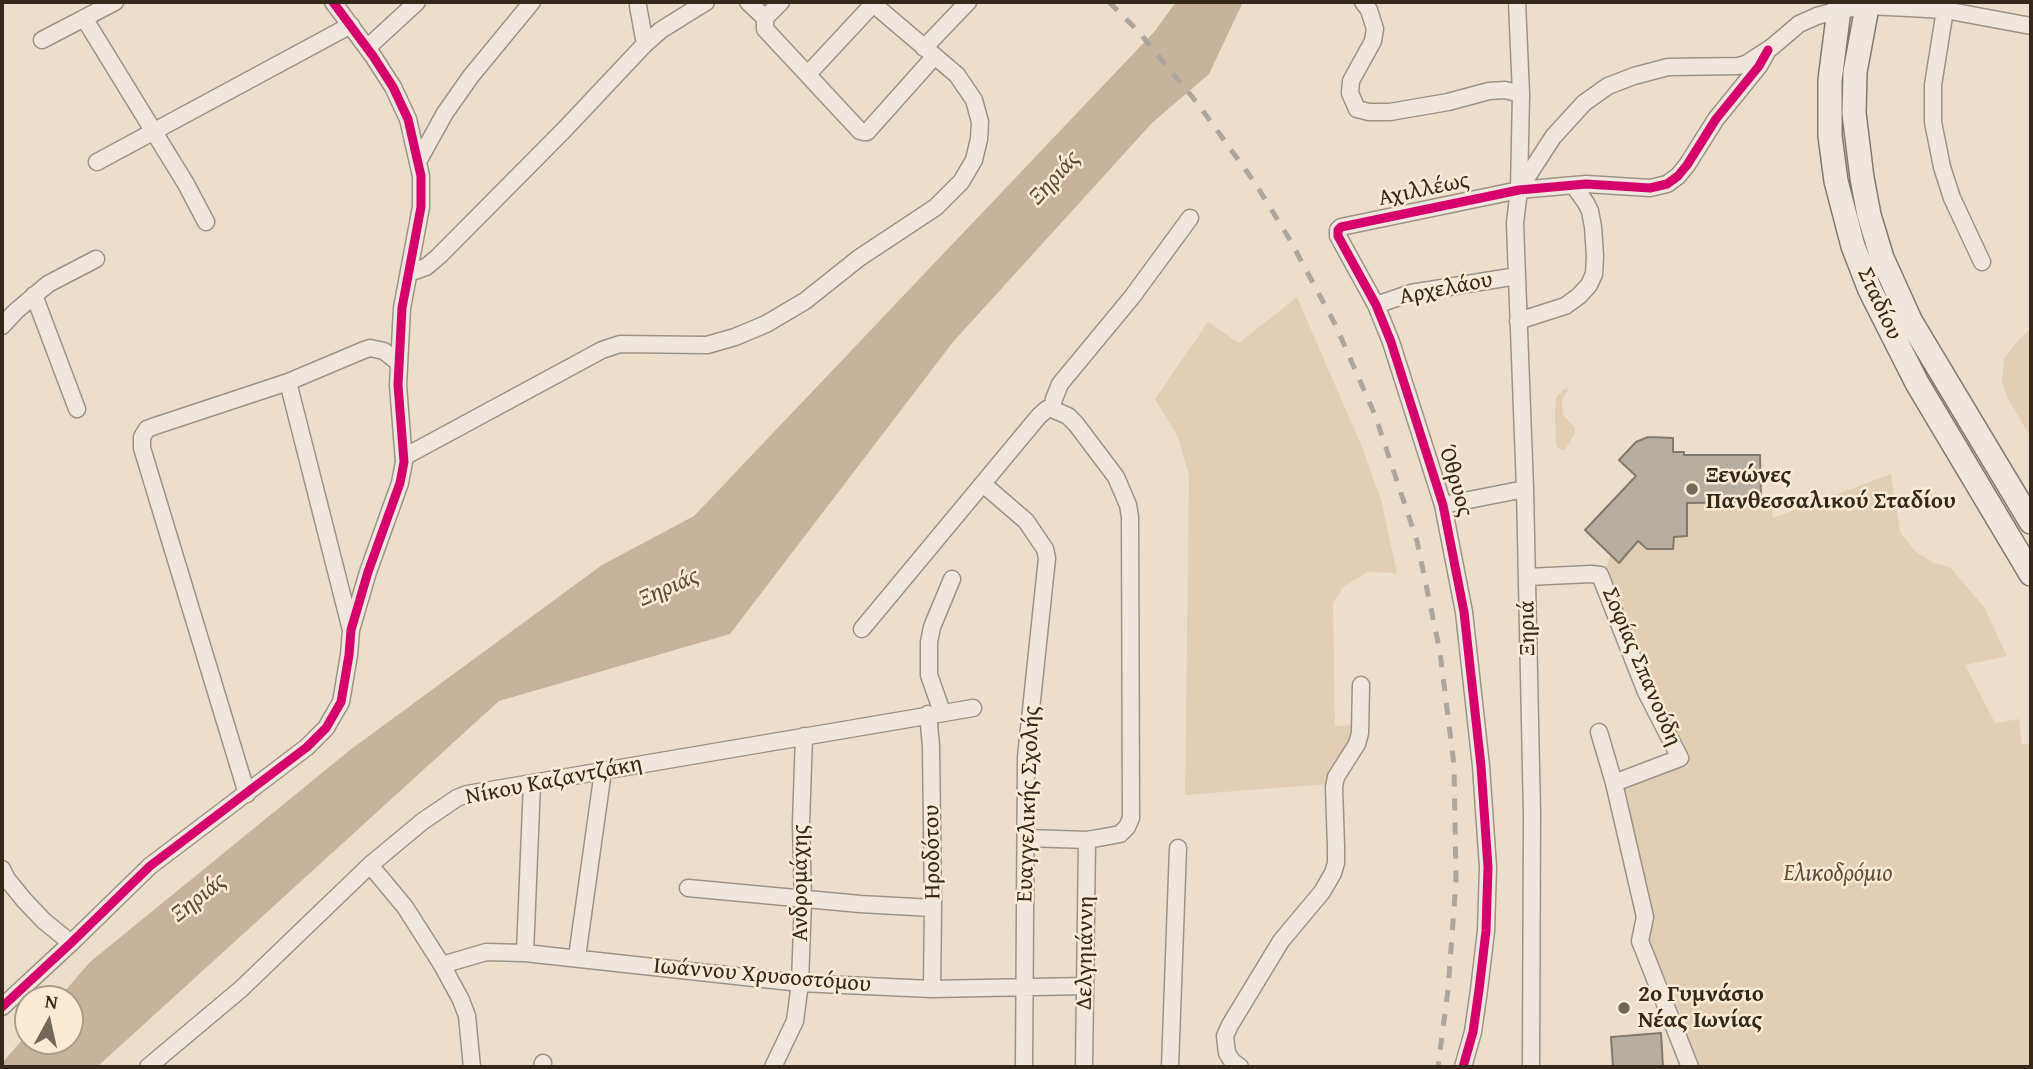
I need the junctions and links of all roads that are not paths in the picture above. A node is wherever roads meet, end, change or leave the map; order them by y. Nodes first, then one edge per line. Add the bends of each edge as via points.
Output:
1 (115, 2) edge
2 (333, 2) edge
3 (417, 2) edge
4 (533, 2) edge
5 (706, 2) edge
6 (748, 2) edge
7 (781, 2) edge
8 (968, 2) edge
9 (1363, 2) edge
10 (1517, 2) edge
11 (873, 3) edge
12 (1867, 4) edge
13 (638, 6) dead end
14 (1840, 6) edge
15 (1945, 10) junction
16 (84, 18) junction
17 (765, 18) junction
18 (351, 25) junction
19 (2031, 26) edge
20 (42, 40) dead end
21 (645, 44) junction
22 (367, 48) junction
23 (1768, 50) junction
24 (929, 52) junction
25 (808, 75) junction
26 (1521, 94) junction
27 (155, 131) junction
28 (419, 160) junction
29 (97, 162) dead end
30 (1574, 186) junction
31 (1519, 190) junction
32 (1190, 218) dead end
33 (206, 222) dead end
34 (1338, 230) joint
35 (96, 259) dead end
36 (1982, 262) dead end
37 (409, 273) junction
38 (1517, 276) junction
39 (34, 295) junction
40 (1376, 305) junction
41 (1518, 320) junction
42 (2, 326) edge
43 (399, 363) junction
44 (288, 382) junction
45 (77, 409) dead end
46 (1052, 409) junction
47 (404, 457) junction
48 (983, 484) junction
49 (1525, 489) junction
50 (1443, 505) junction
51 (2031, 522) edge
52 (2031, 574) edge
53 (1527, 577) junction
54 (951, 579) dead end
55 (862, 629) dead end
56 (351, 631) junction
57 (1361, 685) dead end
58 (973, 708) dead end
59 (935, 713) junction
60 (1599, 732) dead end
61 (804, 736) junction
62 (603, 771) junction
63 (532, 783) junction
64 (1615, 783) junction
65 (247, 794) junction
66 (1027, 838) junction
67 (1087, 840) junction
68 (1178, 848) dead end
69 (370, 865) junction
70 (2, 869) edge
71 (688, 888) dead end
72 (803, 900) junction
73 (933, 908) junction
74 (71, 943) junction
75 (525, 953) junction
76 (577, 957) junction
77 (442, 965) junction
78 (800, 983) junction
79 (1085, 986) junction
80 (1024, 988) junction
81 (932, 989) junction
82 (2, 1007) edge
83 (148, 1067) edge
84 (472, 1067) edge
85 (773, 1067) edge
86 (1024, 1067) edge
87 (1084, 1067) edge
88 (1170, 1067) edge
89 (1240, 1067) edge
90 (1463, 1067) edge
91 (1531, 1067) edge
92 (1690, 1067) edge

1 - 16 street
2 - 18 street
3 - 22 street
4 - 28 street via 445,113
5 - 21 street
6 - 17 street
7 - 17 street
8 - 24 street
9 - 26 street via 1375,29 1351,81 1357,109 1391,112 1489,91
10 - 26 street, Ξηριά
11 - 24 street
11 - 25 street
12 - 14 street
12 - 15 street
12 - 51 main road, Σταδίου via 1855,72 1854,113 1862,178 1882,258 1911,322
13 - 21 street
14 - 23 street via 1800,24
14 - 52 main road, Σταδίου via 1830,80 1830,136 1853,246 1911,371
15 - 19 street
15 - 36 street via 1932,97 1933,122 1952,198
16 - 20 street
16 - 27 street
17 - 25 street via 765,29
18 - 22 street
18 - 27 street
21 - 37 street via 439,256
22 - 28 street via 408,119
23 - 30 street, Αχιλλέως via 1670,183 1650,188
23 - 31 street via 1738,66 1673,66 1608,86 1584,103 1553,137
24 - 25 street via 867,132 860,131
24 - 47 street via 965,85 980,122 974,160 961,182 936,207 766,324 707,345 620,344 602,350
26 - 31 street, Ξηριά
27 - 29 street
27 - 33 street
28 - 37 street via 421,206
30 - 31 street, Αχιλλέως
30 - 41 street via 1590,211 1594,274 1589,285 1565,306
31 - 34 street, Αχιλλέως
31 - 38 street, Ξηριά
32 - 46 street via 1060,384
34 - 40 street, Όθρυος
35 - 39 street
37 - 43 street
38 - 40 street, Αρχελάου via 1411,293
38 - 41 street, Ξηριά
39 - 42 street
39 - 45 street
40 - 50 street, Όθρυος
41 - 49 street, Ξηριά
43 - 44 street via 384,351 370,348
43 - 47 street
44 - 56 street
44 - 65 street via 147,429 142,437
46 - 48 street via 1039,415
46 - 67 street via 1076,424 1110,468 1130,517 1131,818 1120,834
47 - 56 street via 400,483
48 - 55 street
48 - 66 street, Ευαγγελικής Σχολής via 1026,521 1047,558 1026,757
49 - 50 street
49 - 53 street, Ξηριά
50 - 90 street, Όθρυος via 1464,612 1488,857 1486,931 1475,1021
53 - 64 street, Σοφίας Σπανούδη via 1600,575 1646,692 1680,758
53 - 91 street, Ξηριά
54 - 59 street, Ηροδότου via 929,642
56 - 65 street via 342,694 332,719 307,747
57 - 89 street via 1360,733 1334,787 1333,873 1281,941 1230,1025 1227,1053
58 - 59 street, Νίκου Καζαντζάκη
59 - 61 street, Νίκου Καζαντζάκη
59 - 73 street, Ηροδότου via 931,746
60 - 64 street
61 - 62 street, Νίκου Καζαντζάκη
61 - 72 street, Ανδρομάχης
62 - 63 street, Νίκου Καζαντζάκη
62 - 76 street
63 - 69 street, Νίκου Καζαντζάκη via 457,798
63 - 75 street
64 - 92 street via 1645,917 1640,941
65 - 74 street via 150,866
66 - 67 street
66 - 80 street, Ευαγγελικής Σχολής
67 - 79 street, Δελγηιάννη
68 - 88 street
69 - 77 street via 396,895
69 - 83 street, Νίκου Καζαντζάκη via 241,989
70 - 74 street via 24,900
71 - 72 street
72 - 73 street
72 - 78 street, Ανδρομάχης
73 - 81 street, Ηροδότου
74 - 82 street
75 - 76 street, Ιωάννου Χρυσοστόμου
75 - 77 street, Ιωάννου Χρυσοστόμου via 486,952
76 - 78 street, Ιωάννου Χρυσοστόμου
77 - 84 street via 466,1011
78 - 81 street, Ιωάννου Χρυσοστόμου
78 - 85 street, Ανδρομάχης via 795,1021
79 - 80 street, Ιωάννου Χρυσοστόμου
79 - 87 street, Δελγηιάννη
80 - 81 street, Ιωάννου Χρυσοστόμου
80 - 86 street, Ευαγγελικής Σχολής

